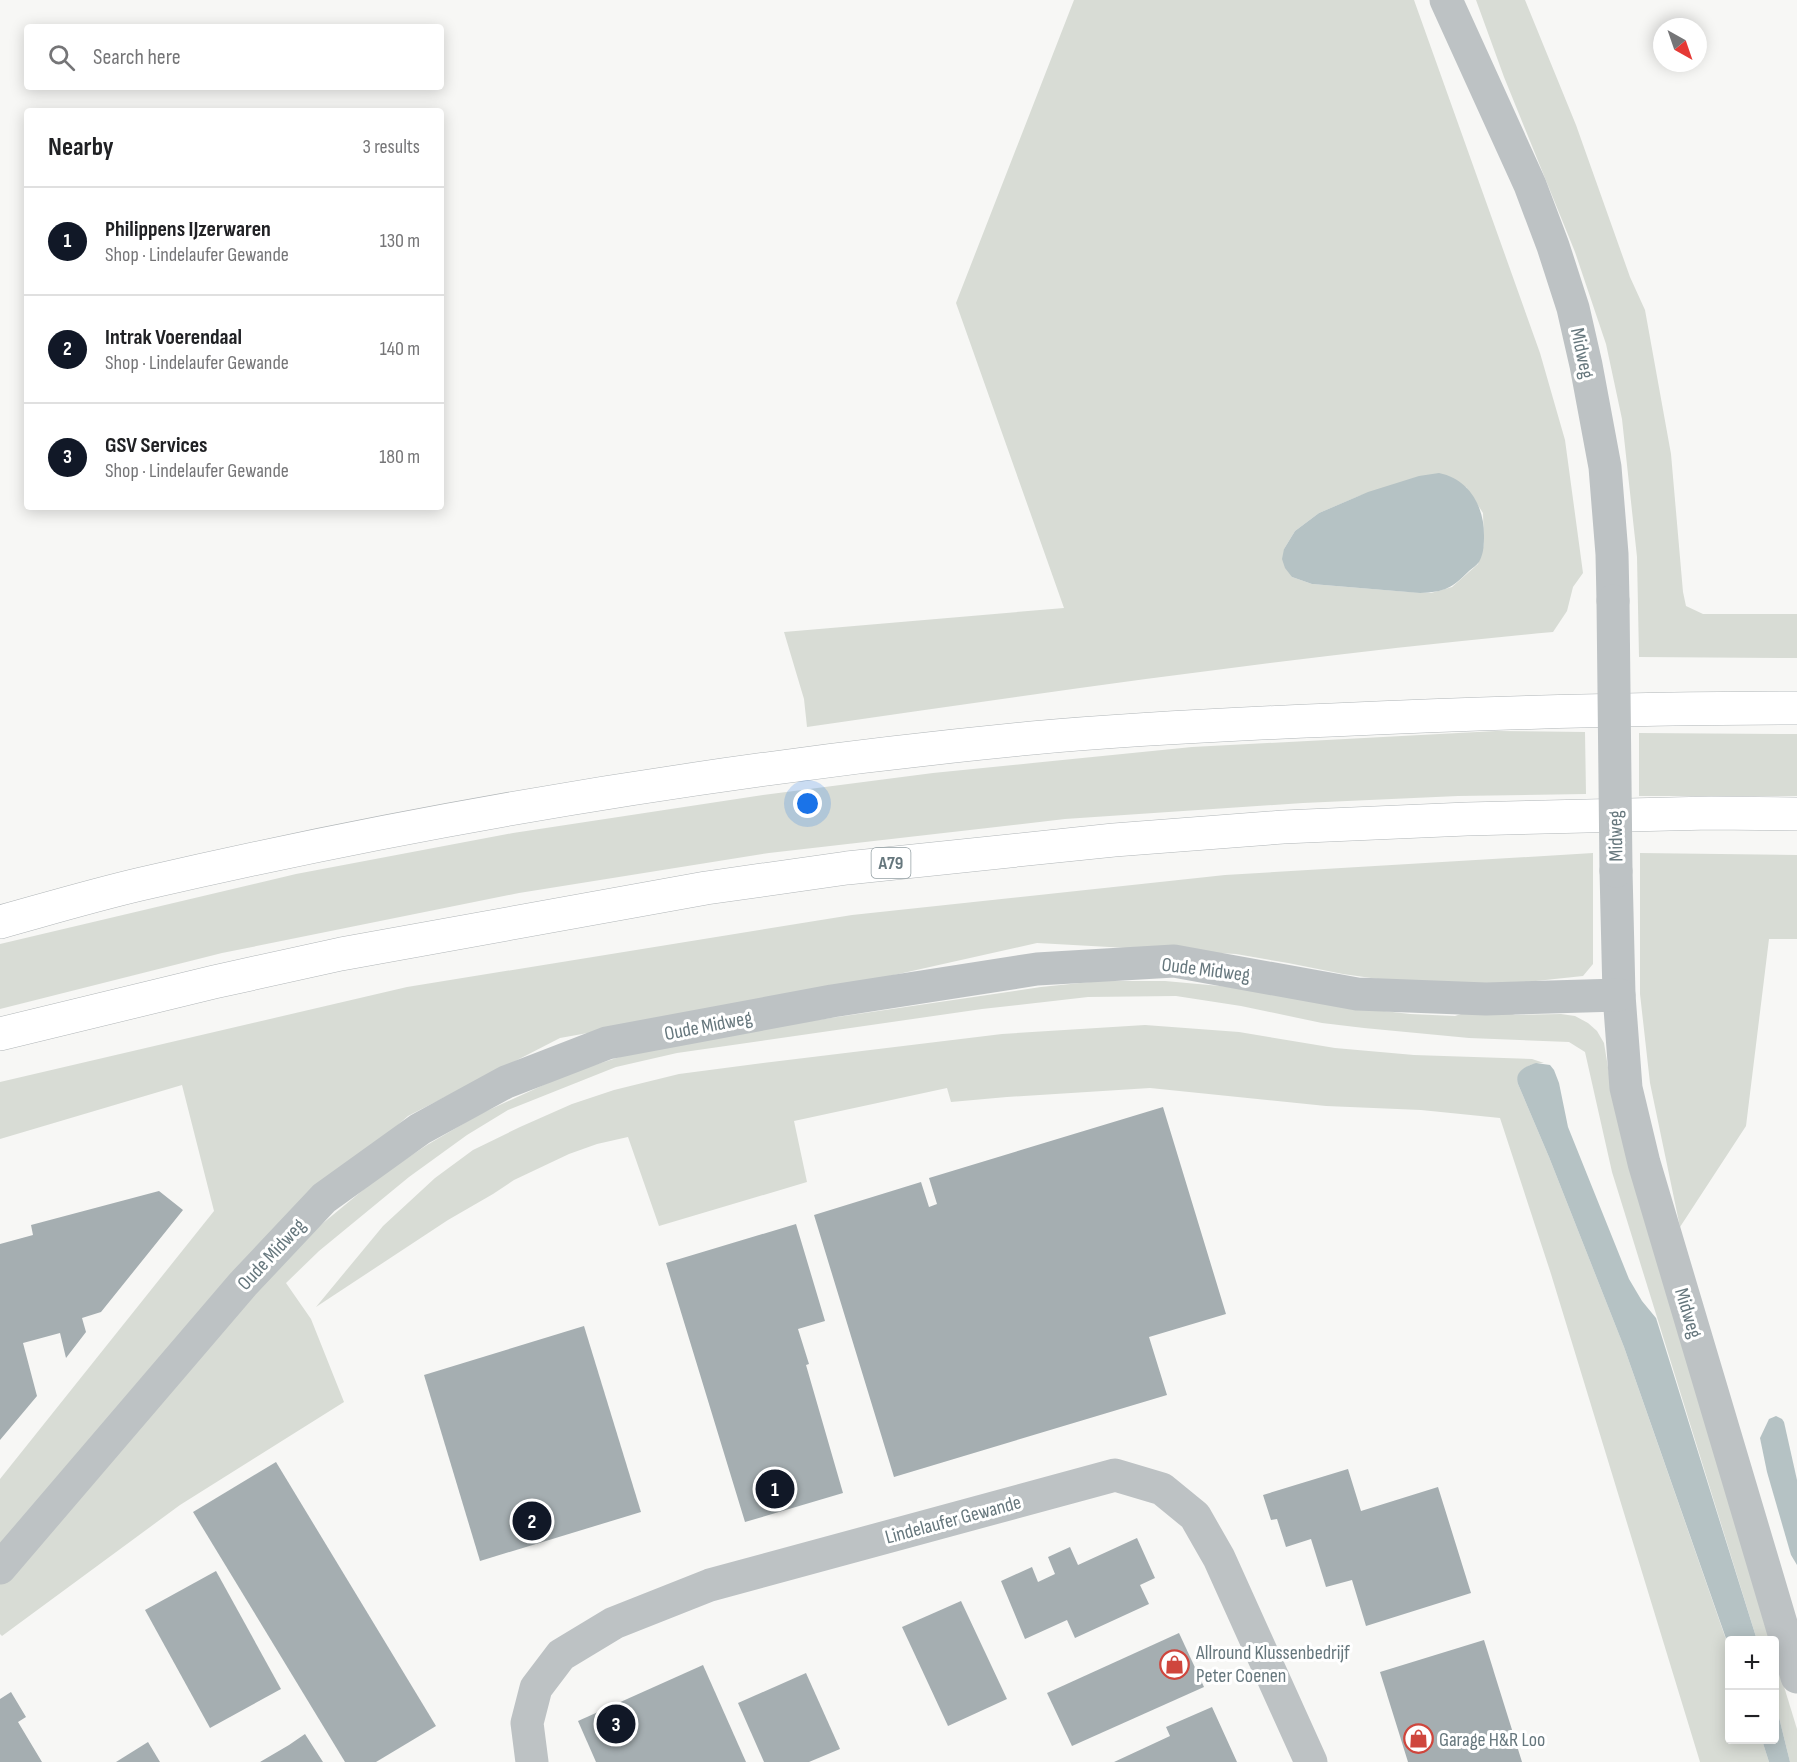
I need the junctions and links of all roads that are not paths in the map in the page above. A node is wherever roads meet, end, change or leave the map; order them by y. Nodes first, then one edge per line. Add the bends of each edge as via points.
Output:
1 (1446, 0) edge
2 (1797, 708) edge
3 (1797, 814) edge
4 (0, 922) edge
5 (1619, 995) junction
6 (0, 1034) edge
7 (0, 1568) edge
8 (1797, 1677) edge
9 (527, 1761) edge
10 (1311, 1762) edge

1 - 5 street, Midweg, bridge via 1530,185 1553,246 1573,308 1605,467 1612,554
2 - 4 highway via 1571,710 1239,724 930,749 633,788 421,826 137,885
3 - 6 highway, A79 via 1467,819 1283,827 847,868 706,888 341,954
5 - 7 street, Oude Midweg via 1486,999 1357,994 1174,961 1037,969 832,1001 607,1043 506,1082 420,1129 324,1198 243,1284
5 - 8 street, Midweg via 1626,1088 1644,1162
9 - 10 street, Lindelaufer Gewande via 527,1723 536,1688 561,1655 614,1623 710,1585 1115,1475 1162,1489 1195,1516 1220,1558

